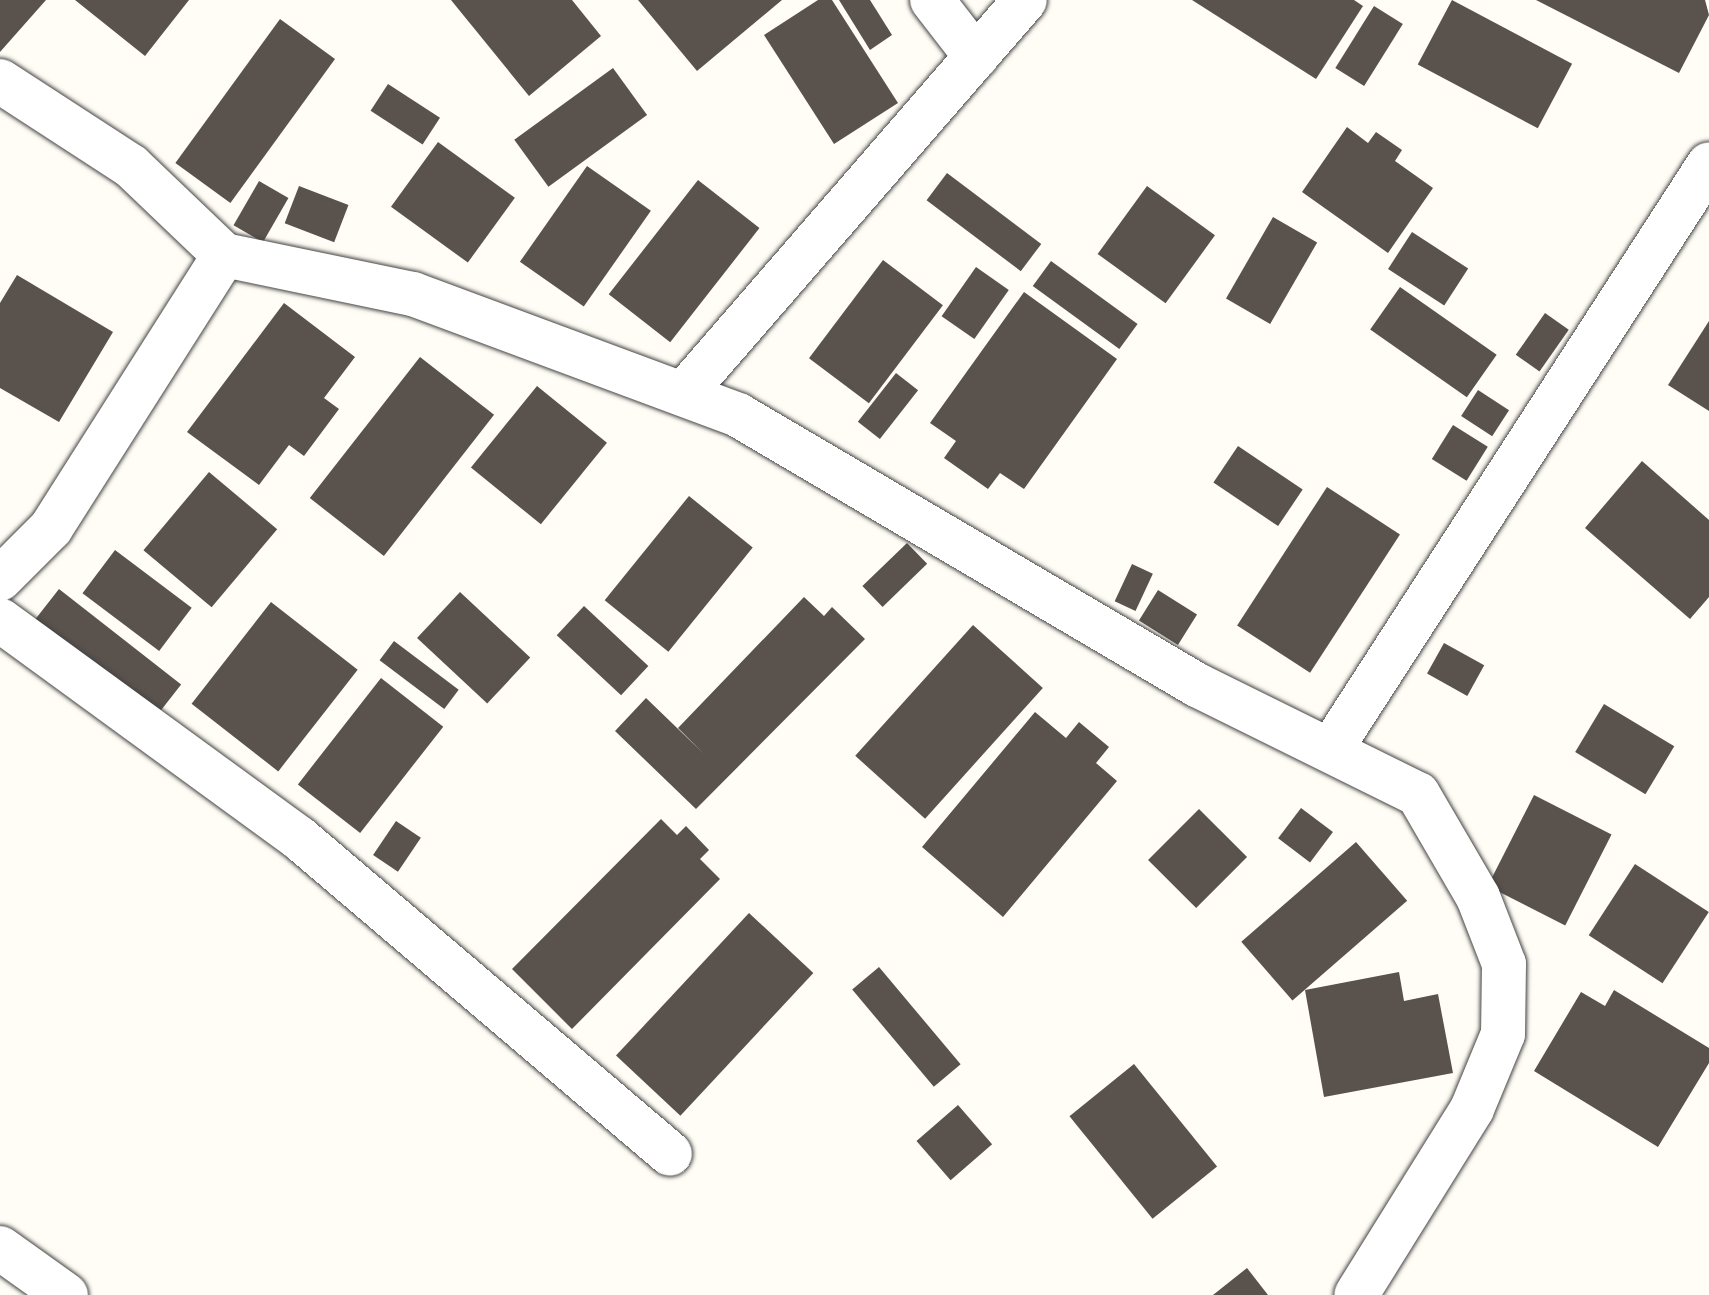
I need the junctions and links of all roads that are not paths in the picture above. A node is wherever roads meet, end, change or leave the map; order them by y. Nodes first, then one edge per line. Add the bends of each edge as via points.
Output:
1 (932, 0) edge
2 (1025, 0) edge
3 (976, 57) junction
4 (0, 81) edge
5 (1709, 164) edge
6 (224, 255) junction
7 (684, 393) junction
8 (0, 579) edge
9 (0, 620) edge
10 (1331, 749) junction
11 (670, 1154) dead end
12 (0, 1248) edge
13 (41, 1289) edge
14 (1356, 1295) edge

1 - 3 street
2 - 3 street
3 - 7 street
4 - 6 street via 131,166
5 - 10 street
6 - 7 street via 413,294
6 - 8 street via 51,528
7 - 10 street via 738,415 1197,685
9 - 11 street via 299,838
10 - 14 street via 1418,794 1478,897 1504,964 1503,1034 1472,1109
12 - 13 street

